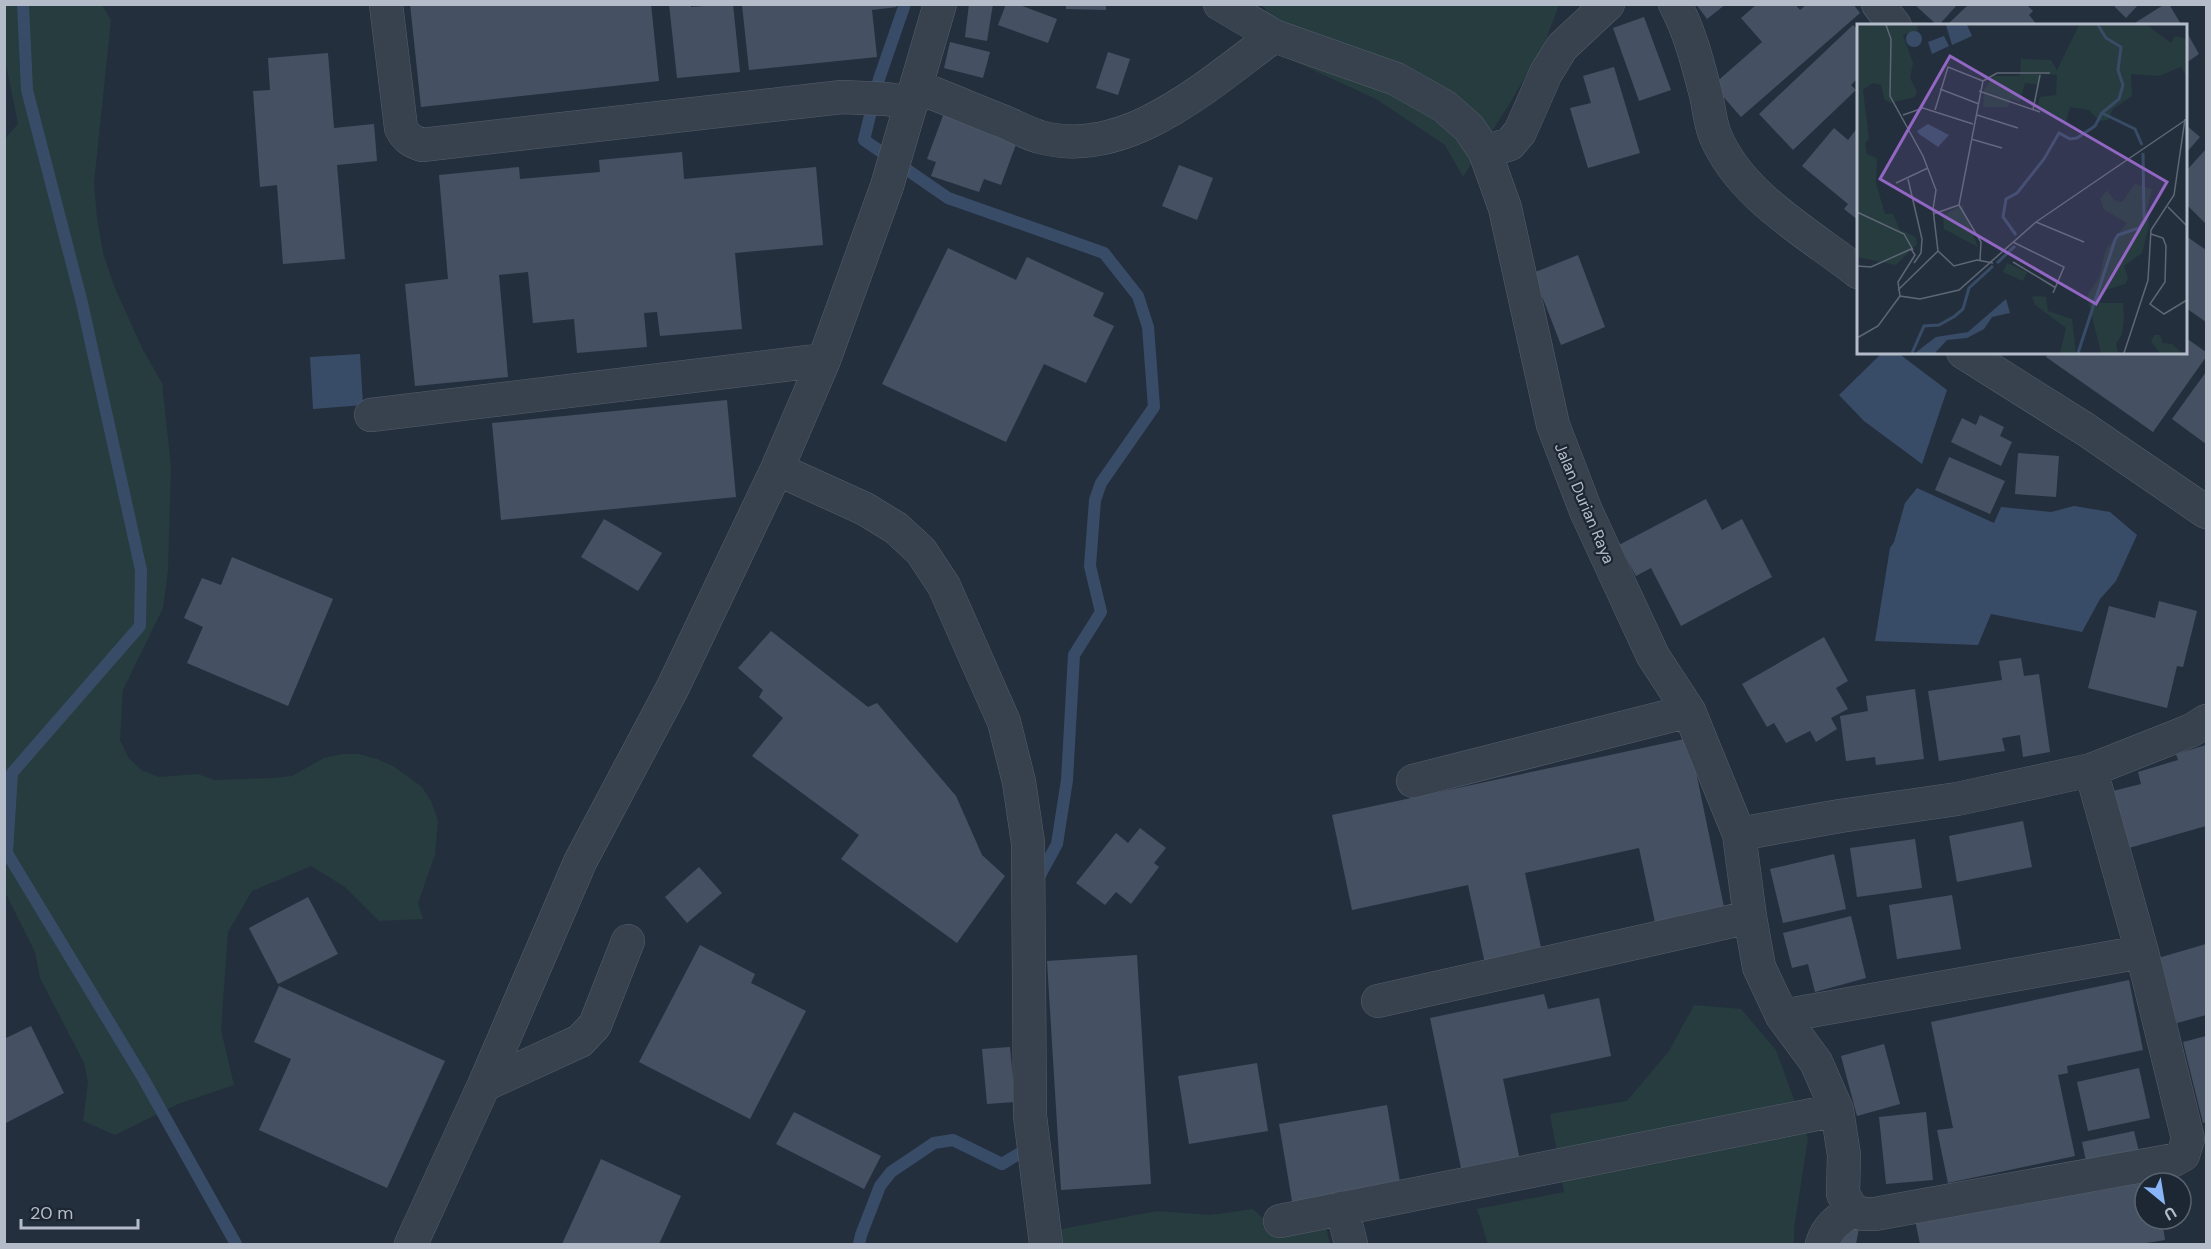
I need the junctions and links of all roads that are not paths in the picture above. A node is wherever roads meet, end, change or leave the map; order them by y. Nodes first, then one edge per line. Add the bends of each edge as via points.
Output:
1 (386, 4) edge
2 (940, 4) edge
3 (1220, 4) edge
4 (1608, 4) edge
5 (1675, 4) edge
6 (1878, 4) edge
7 (1893, 24) edge
8 (1274, 36) junction
9 (905, 96) junction
10 (1485, 152) junction
11 (1857, 271) edge
12 (1966, 354) edge
13 (824, 360) junction
14 (371, 415) dead end
15 (777, 469) junction
16 (2206, 512) edge
17 (1689, 711) junction
18 (2206, 721) edge
19 (2091, 770) junction
20 (1413, 781) dead end
21 (1739, 834) junction
22 (1750, 917) junction
23 (628, 941) dead end
24 (2142, 952) junction
25 (1378, 1000) dead end
26 (1782, 1016) junction
27 (484, 1085) junction
28 (1837, 1110) junction
29 (1342, 1208) junction
30 (1852, 1210) junction
31 (1280, 1221) dead end
32 (411, 1245) edge
33 (1046, 1245) edge
34 (1352, 1245) edge
35 (1822, 1245) edge

1 - 9 street via 401,128 411,141 422,145 842,97
2 - 9 street
3 - 8 street, Jalan Durian Raya
4 - 10 street via 1563,47 1546,73 1520,132 1510,144
5 - 11 street via 1686,24 1715,134 1730,162 1751,188
6 - 7 street
8 - 9 street via 1178,106 1112,137 1088,142 1040,137
8 - 10 street, Jalan Durian Raya via 1396,79 1444,106 1469,128
9 - 13 street via 899,144 887,186
10 - 17 street, Jalan Durian Raya via 1505,208 1553,425 1586,511 1653,656
12 - 16 street
13 - 14 street
13 - 15 street
15 - 27 street via 673,687 580,862
15 - 33 street via 865,509 896,528 921,551 944,586 1004,722 1019,782 1028,843 1030,1116
17 - 20 street
17 - 21 street, Jalan Durian Raya
18 - 19 street
19 - 21 street via 1958,799
19 - 24 street
21 - 22 street, Jalan Durian Raya
22 - 25 street
22 - 26 street, Jalan Durian Raya via 1759,968
23 - 27 street via 596,1025 580,1041
24 - 26 street
24 - 30 street via 2188,1139 2183,1155 2174,1160 1875,1214
26 - 28 street, Jalan Durian Raya via 1816,1062
27 - 32 street
28 - 29 street
28 - 30 street, Jalan Durian Raya via 1844,1155 1843,1194
29 - 31 street
29 - 34 street
30 - 35 street via 1834,1222

